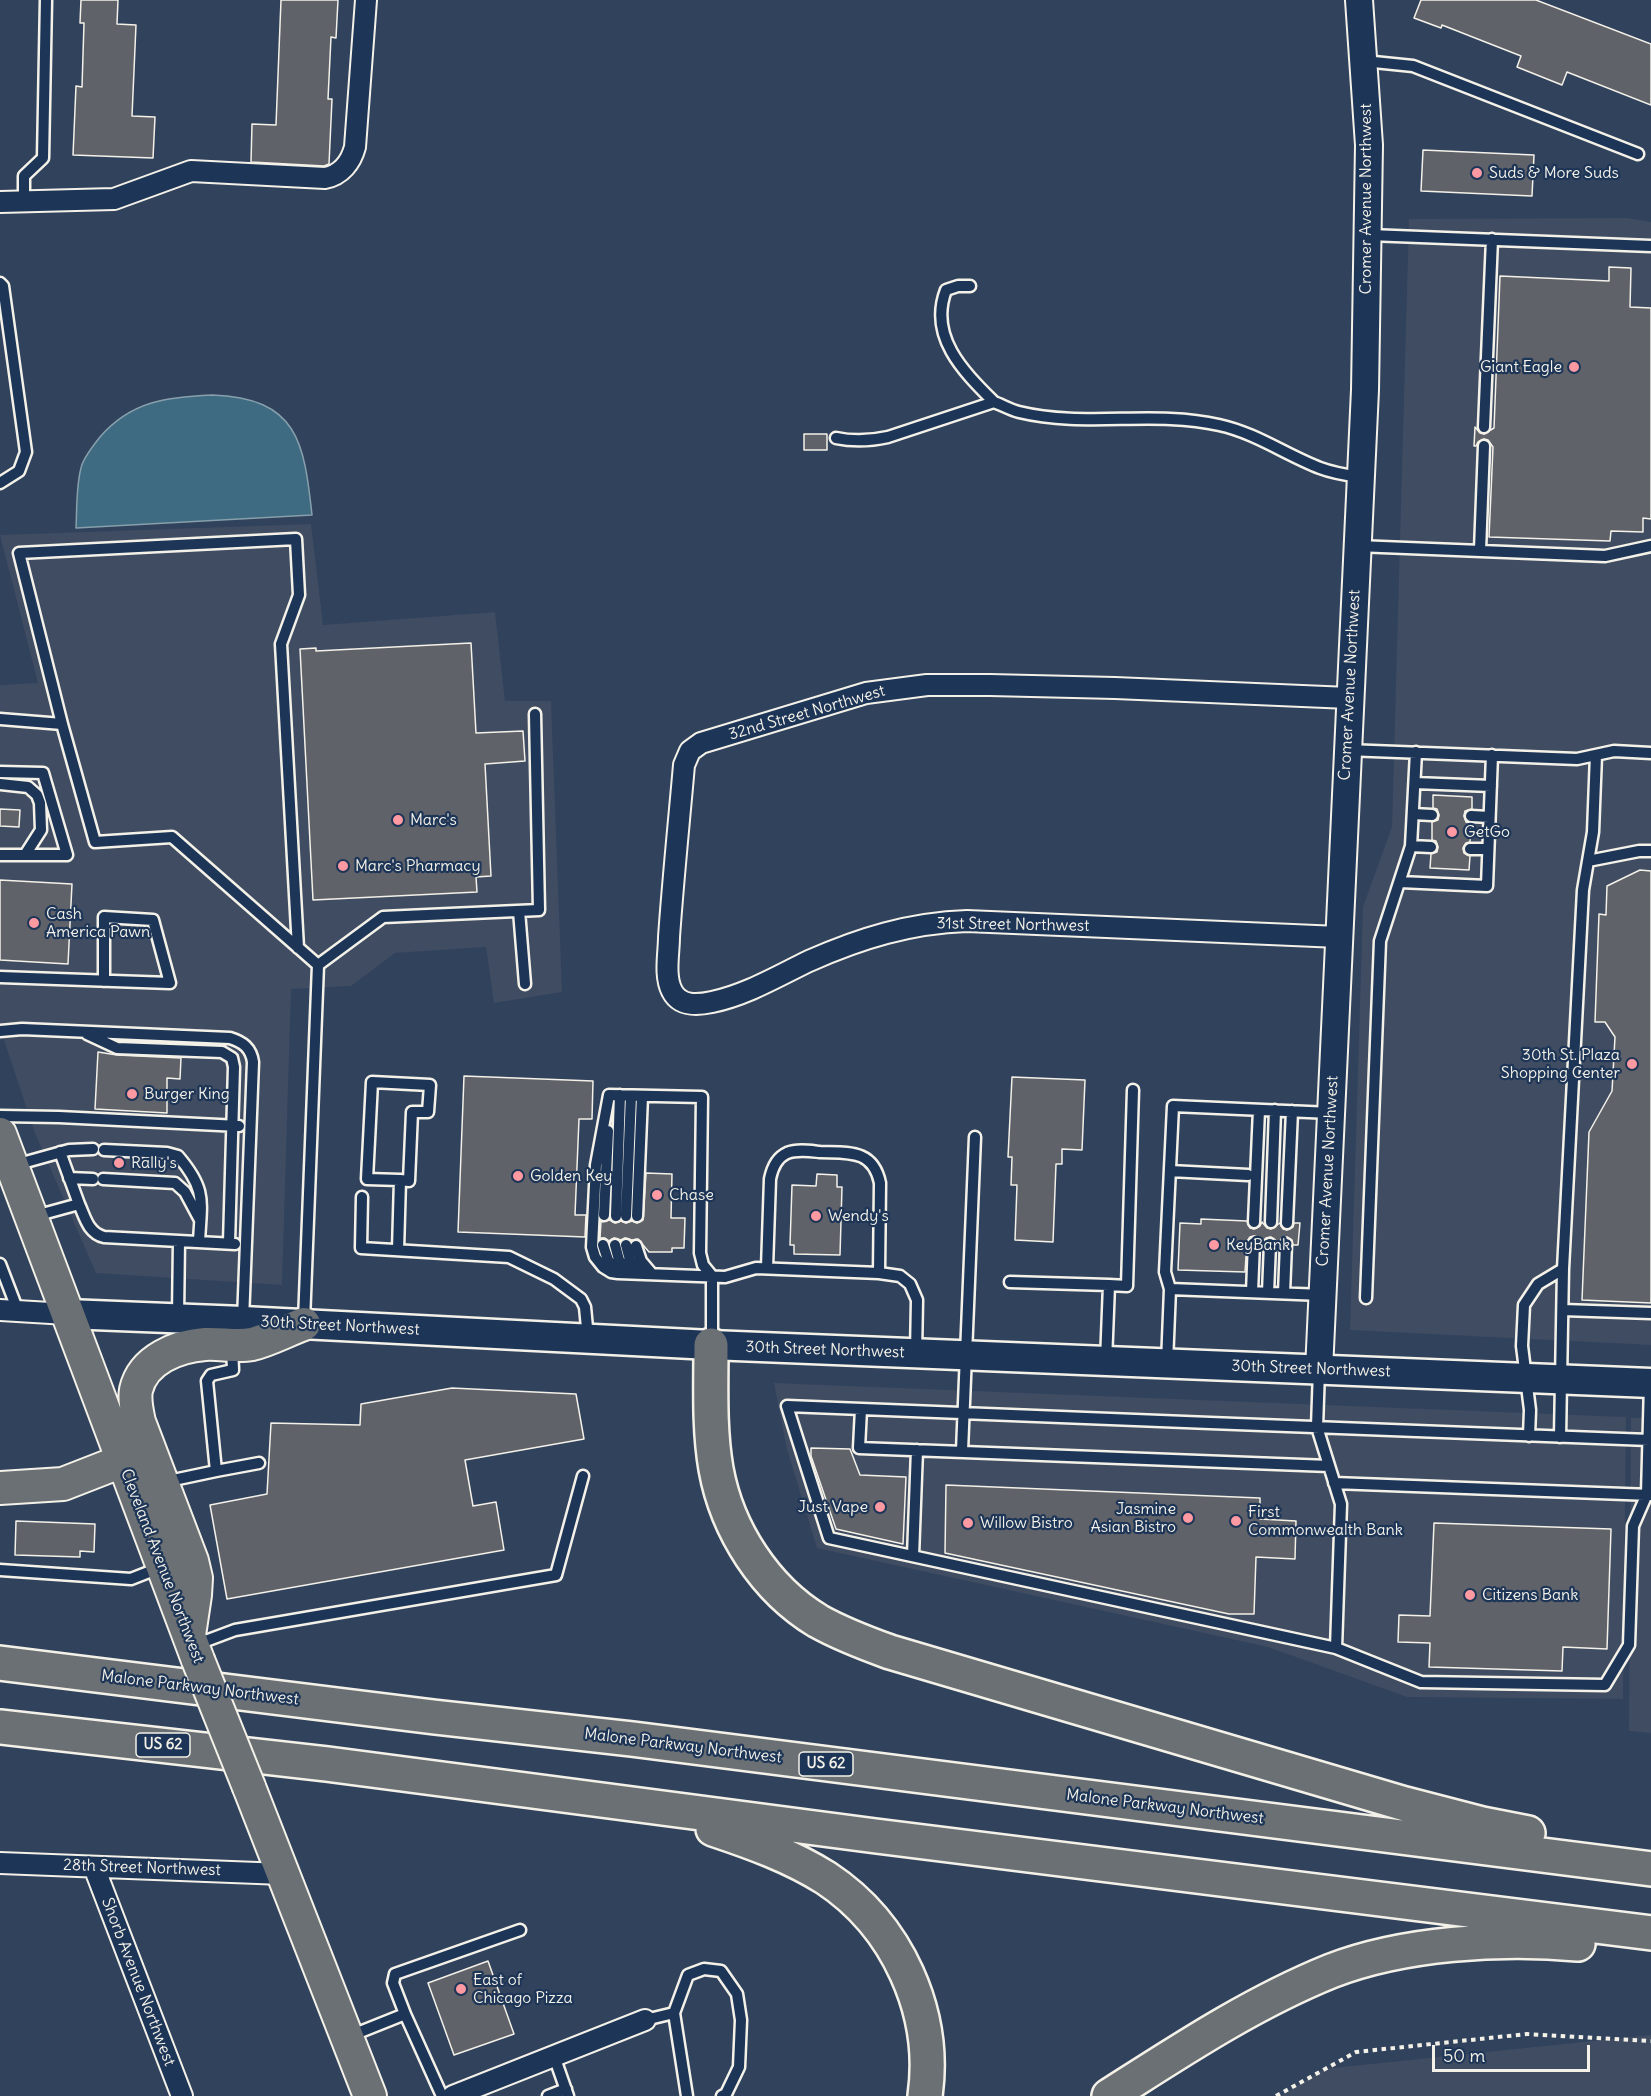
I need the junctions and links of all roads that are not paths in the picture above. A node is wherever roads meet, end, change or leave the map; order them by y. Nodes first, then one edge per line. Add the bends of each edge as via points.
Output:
1 (46, 0) edge
2 (366, 0) edge
3 (1359, 0) edge
4 (1364, 60) junction
5 (1638, 154) dead end
6 (24, 201) junction
7 (0, 202) edge
8 (1368, 235) junction
9 (1492, 239) junction
10 (1651, 246) edge
11 (0, 283) edge
12 (970, 286) dead end
13 (994, 402) junction
14 (1484, 427) dead end
15 (836, 438) dead end
16 (1484, 446) dead end
17 (1360, 477) junction
18 (0, 483) edge
19 (1356, 546) junction
20 (1651, 546) edge
21 (1480, 550) junction
22 (1349, 698) junction
23 (535, 714) dead end
24 (0, 719) edge
25 (62, 724) junction
26 (1347, 750) junction
27 (1416, 752) junction
28 (1651, 753) edge
29 (1596, 755) junction
30 (1492, 756) junction
31 (0, 772) edge
32 (1415, 783) junction
33 (0, 784) edge
34 (1491, 786) junction
35 (1413, 814) junction
36 (1432, 815) dead end
37 (1472, 816) dead end
38 (1490, 817) junction
39 (1411, 846) junction
40 (1431, 847) dead end
41 (1470, 849) dead end
42 (1488, 849) junction
43 (1651, 851) edge
44 (0, 855) edge
45 (25, 855) junction
46 (1588, 861) junction
47 (1400, 882) junction
48 (519, 911) junction
49 (1339, 937) junction
50 (298, 948) junction
51 (318, 965) junction
52 (0, 977) edge
53 (104, 981) junction
54 (525, 984) dead end
55 (671, 991) joint
56 (0, 1031) edge
57 (82, 1032) junction
58 (1133, 1090) dead end
59 (626, 1095) junction
60 (1259, 1110) junction
61 (1275, 1110) junction
62 (1292, 1111) junction
63 (1331, 1113) junction
64 (0, 1116) edge
65 (232, 1126) junction
66 (249, 1127) junction
67 (0, 1134) edge
68 (975, 1137) dead end
69 (60, 1152) junction
70 (12, 1166) junction
71 (1170, 1171) junction
72 (1248, 1174) dead end
73 (69, 1178) junction
74 (400, 1180) junction
75 (362, 1197) dead end
76 (79, 1204) junction
77 (604, 1215) dead end
78 (32, 1218) junction
79 (200, 1220) junction
80 (1254, 1222) dead end
81 (1271, 1222) dead end
82 (1287, 1223) dead end
83 (179, 1241) junction
84 (199, 1242) junction
85 (229, 1243) junction
86 (1254, 1243) dead end
87 (245, 1244) junction
88 (1270, 1244) dead end
89 (1286, 1244) dead end
90 (603, 1245) dead end
91 (398, 1250) junction
92 (0, 1264) edge
93 (767, 1268) junction
94 (1563, 1269) junction
95 (879, 1273) junction
96 (635, 1274) junction
97 (712, 1276) junction
98 (1010, 1282) dead end
99 (1108, 1285) junction
100 (1170, 1289) junction
101 (1252, 1292) junction
102 (1268, 1293) junction
103 (1284, 1293) junction
104 (1323, 1295) junction
105 (1366, 1298) dead end
106 (9, 1310) edge
107 (1563, 1310) junction
108 (1651, 1313) edge
109 (67, 1314) junction
110 (178, 1318) junction
111 (304, 1324) junction
112 (237, 1332) junction
113 (588, 1339) junction
114 (711, 1345) junction
115 (916, 1354) junction
116 (965, 1355) junction
117 (1106, 1361) junction
118 (1167, 1363) junction
119 (1319, 1370) junction
120 (1526, 1378) junction
121 (1562, 1380) junction
122 (1651, 1383) edge
123 (861, 1409) junction
124 (963, 1413) junction
125 (1317, 1427) junction
126 (1529, 1436) junction
127 (1560, 1437) junction
128 (1650, 1440) edge
129 (917, 1450) junction
130 (962, 1452) junction
131 (122, 1461) junction
132 (259, 1463) dead end
133 (1329, 1466) junction
134 (216, 1471) junction
135 (583, 1476) dead end
136 (164, 1482) junction
137 (1334, 1483) junction
138 (0, 1488) edge
139 (1649, 1495) edge
140 (913, 1556) junction
141 (162, 1567) junction
142 (0, 1570) edge
143 (193, 1647) junction
144 (1336, 1648) junction
145 (0, 1663) edge
146 (0, 1727) edge
147 (628, 1804) junction
148 (1651, 1853) edge
149 (0, 1863) edge
150 (94, 1867) junction
151 (1651, 1869) edge
152 (283, 1874) junction
153 (520, 1930) dead end
154 (1651, 1933) edge
155 (1651, 1953) edge
156 (674, 2013) junction
157 (405, 2014) junction
158 (645, 2020) joint
159 (347, 2037) junction
160 (554, 2056) junction
161 (567, 2093) edge
162 (182, 2096) edge
163 (370, 2096) edge
164 (442, 2096) edge
165 (453, 2096) edge
166 (548, 2096) edge
167 (687, 2096) edge
168 (722, 2096) edge
169 (925, 2096) edge
170 (1109, 2096) edge

1 - 6 lane via 42,158 24,176
2 - 6 street via 355,147 349,162 336,174 325,177 191,171 114,199
3 - 4 street, Cromer Avenue Northwest
4 - 5 lane via 1413,66
4 - 8 street, Cromer Avenue Northwest
6 - 7 street
8 - 9 lane
8 - 17 street, Cromer Avenue Northwest
9 - 10 lane
9 - 14 lane
11 - 18 lane via 26,452 19,471
12 - 13 lane via 946,290 942,329 961,369
13 - 15 lane via 871,441
13 - 17 lane via 1018,412 1057,417 1189,419 1221,425 1319,468
16 - 21 lane
17 - 19 street, Cromer Avenue Northwest
19 - 21 lane
19 - 22 street, Cromer Avenue Northwest
20 - 21 lane via 1605,556
22 - 26 street, Cromer Avenue Northwest
22 - 55 street, 32nd Street Northwest via 927,685 866,693 701,742 690,751 684,765 670,928
23 - 48 lane via 539,910
24 - 25 lane
25 - 50 lane via 95,842 172,837
25 - 50 lane via 19,553 296,539 299,595 281,644
26 - 27 lane
26 - 49 street, Cromer Avenue Northwest
27 - 30 lane
27 - 32 lane
28 - 29 lane via 1614,751
29 - 30 lane via 1577,759
29 - 46 lane
30 - 34 lane
31 - 45 lane via 43,773 67,855
32 - 34 lane
32 - 35 lane
33 - 45 lane via 28,787 38,795 41,830
34 - 38 lane
35 - 36 lane
35 - 39 lane
37 - 38 lane
38 - 42 lane
39 - 40 lane
39 - 47 lane
41 - 42 lane
42 - 47 lane via 1487,886
43 - 46 lane
44 - 45 lane
46 - 94 lane via 1579,949
47 - 105 lane via 1380,941
48 - 51 lane via 383,917
48 - 54 lane
49 - 55 street, 31st Street Northwest via 934,922 857,942 711,1003 690,1005
49 - 63 street, Cromer Avenue Northwest
50 - 51 lane
51 - 111 lane
52 - 53 lane
53 - 53 lane via 170,983 153,920 104,917
56 - 57 lane
57 - 65 lane via 117,1048 228,1054 234,1064
57 - 66 lane via 230,1038 245,1044 252,1056
58 - 99 lane via 1127,1286
59 - 59 lane via 626,1216
59 - 77 lane
59 - 96 lane via 596,1165 592,1246 594,1257 603,1268
59 - 97 lane via 702,1097 700,1253
60 - 61 lane
60 - 71 lane via 1173,1106
60 - 80 lane
61 - 62 lane
61 - 81 lane
62 - 63 lane
62 - 82 lane
63 - 104 street, Cromer Avenue Northwest
64 - 65 lane
65 - 66 lane
65 - 85 lane
66 - 87 lane
67 - 70 main road, Cleveland Avenue Northwest
68 - 116 lane
69 - 70 lane
69 - 73 lane
69 - 79 lane via 98,1150 178,1156 201,1194
70 - 78 main road, Cleveland Avenue Northwest
71 - 72 lane
71 - 100 lane via 1165,1272
73 - 76 lane
73 - 79 lane via 175,1183 186,1192
74 - 74 lane via 367,1179 372,1082 429,1085 428,1112 412,1112 409,1181
74 - 91 lane
75 - 91 lane via 361,1248
76 - 78 lane
76 - 83 lane via 97,1235
78 - 109 main road, Cleveland Avenue Northwest
79 - 84 lane
83 - 84 lane
83 - 110 lane
84 - 85 lane
85 - 87 lane
86 - 101 lane
87 - 112 lane
88 - 102 lane
89 - 103 lane
90 - 96 lane via 608,1260
91 - 113 lane via 509,1257 554,1279 581,1299
92 - 106 lane
93 - 95 lane
93 - 95 lane via 770,1179 778,1160 786,1153 798,1151 849,1153 861,1155 877,1170
93 - 97 lane
94 - 107 lane
94 - 120 lane via 1538,1284 1524,1305 1522,1346
95 - 115 lane via 900,1276 913,1288 917,1306
96 - 96 lane via 620,1260 626,1245 641,1261
96 - 97 lane
97 - 114 lane
98 - 99 lane
99 - 117 lane
100 - 101 lane
100 - 118 lane
101 - 102 lane
102 - 103 lane
103 - 104 lane
104 - 119 street, Cromer Avenue Northwest
106 - 109 street, 30th Street Northwest
107 - 108 lane
107 - 121 lane
109 - 110 main road, 30th Street Northwest
109 - 131 main road, Cleveland Avenue Northwest
110 - 112 main road, 30th Street Northwest
111 - 112 main road via 251,1344
111 - 113 main road, 30th Street Northwest
112 - 134 lane via 234,1371 212,1375 207,1381
112 - 136 main road via 172,1351 155,1361 141,1378 136,1389 139,1422
113 - 114 main road, 30th Street Northwest
114 - 115 main road, 30th Street Northwest
114 - 148 highway via 715,1466 729,1515 742,1542 780,1591 837,1631 890,1652 1405,1804 1482,1824
115 - 116 main road, 30th Street Northwest
116 - 117 main road, 30th Street Northwest
116 - 124 lane
117 - 118 main road, 30th Street Northwest
118 - 119 main road, 30th Street Northwest
119 - 120 main road, 30th Street Northwest
119 - 125 lane
120 - 121 main road, 30th Street Northwest
120 - 126 lane
121 - 122 main road, 30th Street Northwest
121 - 127 lane
122 - 128 lane
123 - 124 lane
123 - 129 lane via 860,1448
123 - 140 lane via 787,1406 829,1538
124 - 125 lane
124 - 130 lane
125 - 126 lane
125 - 133 lane
126 - 127 lane
127 - 128 lane
128 - 139 lane
129 - 130 lane
129 - 140 lane
130 - 133 lane
131 - 138 main road via 63,1484
131 - 141 main road, Cleveland Avenue Northwest
132 - 134 lane
133 - 137 lane
134 - 136 lane
135 - 143 lane via 556,1575 235,1630
136 - 143 main road via 196,1578
137 - 139 lane
137 - 144 lane via 1341,1504
139 - 144 lane via 1633,1526 1629,1645 1605,1686 1421,1682
140 - 144 lane
141 - 142 lane via 131,1579
141 - 143 main road, Cleveland Avenue Northwest
143 - 152 main road, Cleveland Avenue Northwest, bridge
145 - 151 highway, Malone Parkway Northwest / US 62
146 - 147 highway, US 62 via 327,1764
147 - 154 highway, US 62
147 - 169 highway via 792,1859 827,1879 871,1918 906,1971 918,2001 928,2062
149 - 150 street, 28th Street Northwest
150 - 152 street, 28th Street Northwest
150 - 162 street, Shorb Avenue Northwest
152 - 159 main road, Cleveland Avenue Northwest
153 - 157 lane via 395,1974 393,1983
155 - 170 highway via 1530,1941 1380,1956 1332,1971 1275,1996
156 - 158 lane
156 - 167 lane
156 - 168 lane via 688,1975 704,1969 721,1971 737,1994 741,2020 739,2067
157 - 159 lane
157 - 164 lane
158 - 160 street
159 - 163 main road, Cleveland Avenue Northwest
160 - 161 lane
160 - 165 street
161 - 166 lane

